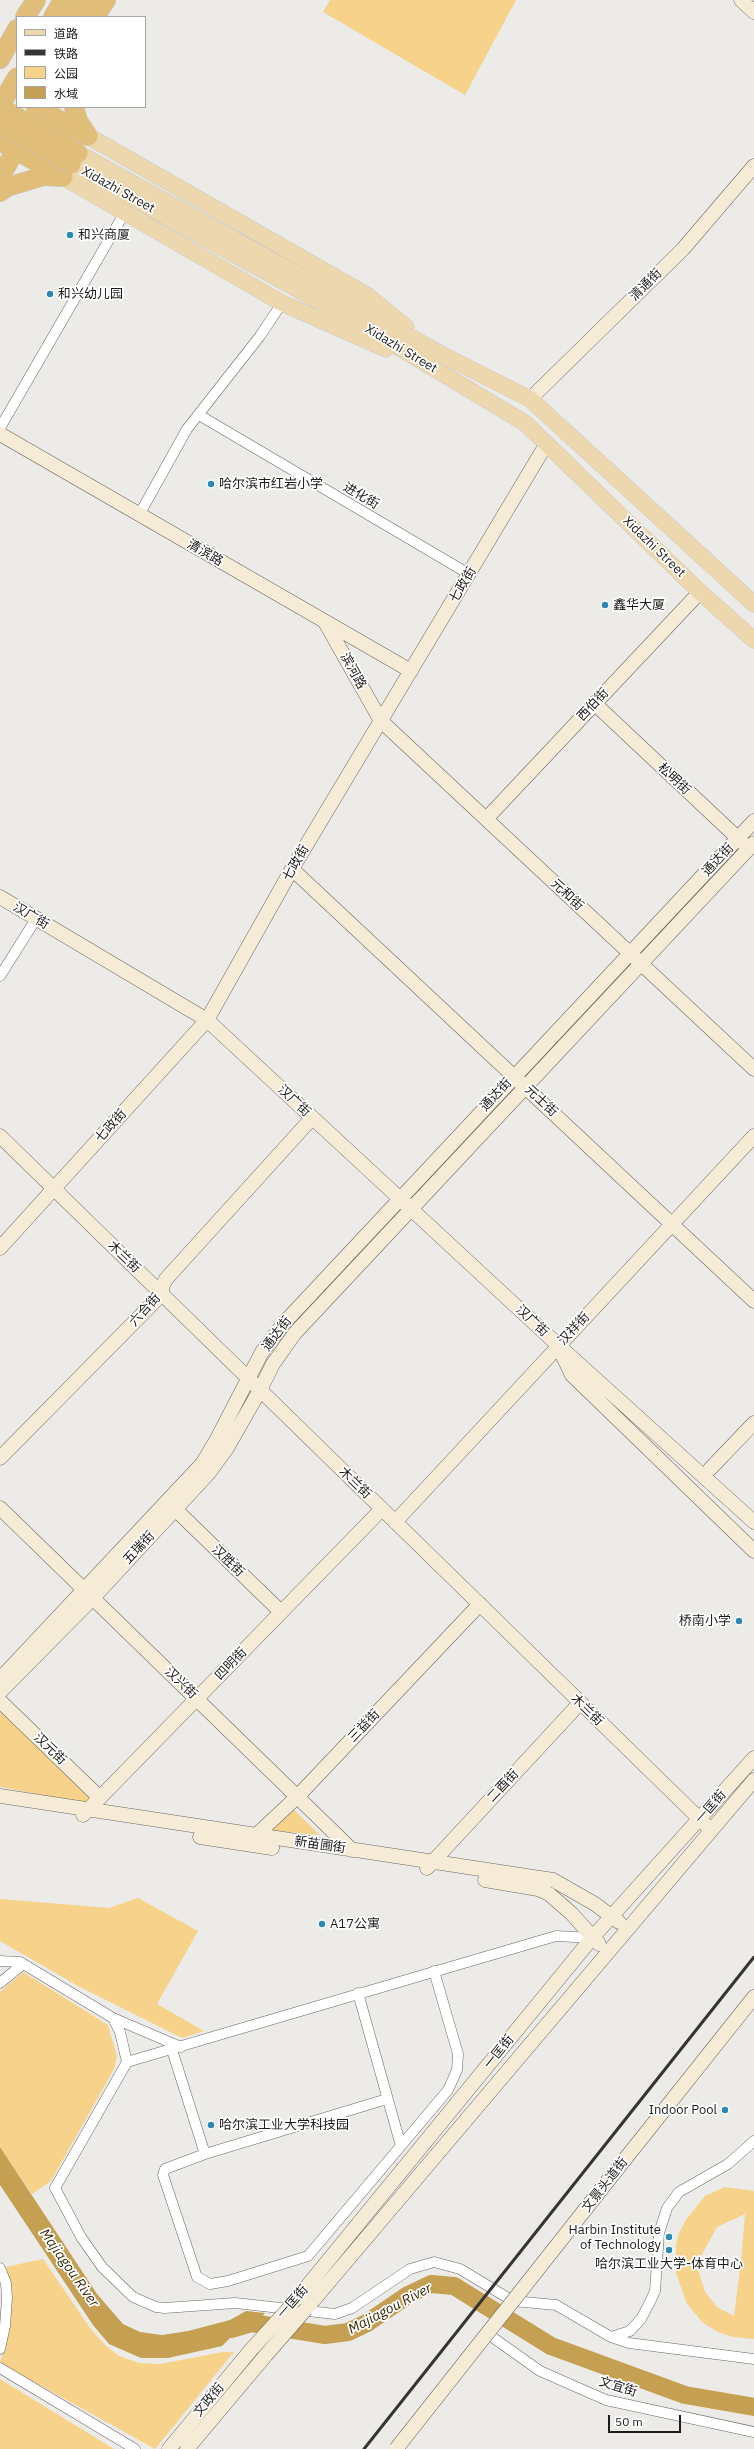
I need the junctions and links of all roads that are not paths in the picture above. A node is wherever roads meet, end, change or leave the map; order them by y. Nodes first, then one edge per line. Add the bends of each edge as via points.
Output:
1 (36, 0) edge
2 (63, 0) edge
3 (85, 0) edge
4 (106, 0) edge
5 (741, 0) edge
6 (754, 12) edge
7 (24, 16) edge
8 (54, 16) edge
9 (75, 16) edge
10 (96, 16) edge
11 (14, 29) edge
12 (0, 59) edge
13 (16, 79) edge
14 (0, 86) edge
15 (16, 94) edge
16 (0, 106) edge
17 (20, 108) edge
18 (39, 108) edge
19 (74, 108) edge
20 (0, 123) edge
21 (88, 136) junction
22 (5, 143) edge
23 (71, 165) junction
24 (754, 166) edge
25 (0, 177) edge
26 (0, 192) edge
27 (125, 212) junction
28 (282, 303) junction
29 (356, 315) junction
30 (439, 353) junction
31 (431, 367) junction
32 (530, 399) junction
33 (199, 415) junction
34 (0, 428) edge
35 (0, 434) edge
36 (547, 443) junction
37 (139, 515) junction
38 (469, 574) junction
39 (700, 592) junction
40 (754, 604) edge
41 (325, 622) junction
42 (754, 640) edge
43 (411, 671) junction
44 (594, 703) junction
45 (380, 721) junction
46 (486, 820) junction
47 (754, 821) edge
48 (737, 839) junction
49 (752, 849) edge
50 (292, 869) junction
51 (0, 897) edge
52 (36, 919) junction
53 (631, 954) junction
54 (641, 964) junction
55 (0, 976) edge
56 (207, 1020) junction
57 (754, 1069) edge
58 (514, 1076) junction
59 (526, 1087) junction
60 (312, 1118) junction
61 (0, 1136) edge
62 (754, 1136) edge
63 (54, 1189) junction
64 (398, 1198) junction
65 (411, 1210) junction
66 (672, 1224) junction
67 (0, 1248) edge
68 (162, 1294) junction
69 (754, 1300) edge
70 (558, 1346) junction
71 (248, 1379) junction
72 (260, 1390) junction
73 (754, 1423) edge
74 (0, 1458) edge
75 (710, 1469) junction
76 (0, 1508) edge
77 (175, 1509) junction
78 (382, 1509) junction
79 (754, 1509) edge
80 (395, 1522) junction
81 (754, 1522) edge
82 (754, 1534) edge
83 (754, 1551) edge
84 (88, 1594) junction
85 (480, 1604) junction
86 (281, 1612) junction
87 (0, 1679) edge
88 (0, 1692) edge
89 (197, 1699) junction
90 (0, 1701) edge
91 (580, 1703) junction
92 (754, 1758) edge
93 (754, 1780) edge
94 (0, 1796) edge
95 (297, 1797) junction
96 (100, 1798) junction
97 (0, 1804) edge
98 (84, 1814) junction
99 (700, 1820) junction
100 (711, 1830) junction
101 (251, 1841) junction
102 (356, 1854) junction
103 (429, 1866) junction
104 (612, 1916) junction
105 (627, 1928) junction
106 (592, 1938) junction
107 (607, 1951) junction
108 (0, 1962) edge
109 (23, 1964) junction
110 (434, 1971) junction
111 (0, 1983) edge
112 (358, 1993) junction
113 (754, 1998) edge
114 (113, 2018) junction
115 (176, 2048) junction
116 (127, 2062) junction
117 (387, 2100) junction
118 (754, 2141) edge
119 (401, 2146) junction
120 (205, 2154) junction
121 (0, 2259) edge
122 (1, 2269) edge
123 (488, 2334) junction
124 (611, 2337) junction
125 (0, 2349) edge
126 (250, 2351) joint
127 (266, 2355) joint
128 (754, 2359) edge
129 (0, 2368) edge
130 (754, 2432) edge
131 (135, 2449) edge
132 (169, 2449) edge
133 (187, 2449) edge
134 (396, 2449) edge

1 - 7 highway
2 - 8 highway
3 - 9 highway
4 - 10 highway
5 - 6 street
11 - 12 highway
13 - 16 highway, bridge
14 - 15 highway
16 - 23 highway, Xidazhi Street, bridge
17 - 22 highway, bridge
18 - 21 highway
18 - 22 highway
19 - 21 highway via 78,121
20 - 23 highway, Xidazhi Street, bridge
21 - 30 main road via 368,296
22 - 23 highway
22 - 25 highway
23 - 26 highway via 7,187
23 - 27 main road
23 - 29 main road, Xidazhi Street
24 - 32 street, 清通街 via 683,249
27 - 28 main road
27 - 34 street
28 - 31 main road via 346,333
28 - 33 street
29 - 30 main road, Xidazhi Street
29 - 31 main road, Xidazhi Street
30 - 32 main road, Xidazhi Street
31 - 36 main road, Xidazhi Street via 525,423
32 - 40 main road, Xidazhi Street
33 - 37 street via 187,428
33 - 38 street, 进化街
35 - 37 street, 清滨路
36 - 38 street, 七政街
36 - 39 main road, Xidazhi Street
37 - 41 street, 清滨路
38 - 43 street, 七政街
39 - 42 main road, Xidazhi Street
39 - 44 street, 西伯街
41 - 43 street, 清滨路
41 - 45 street, 滨河路
43 - 45 street, 七政街
44 - 46 street, 西伯街
44 - 48 street, 松明街
45 - 46 street, 元和街
45 - 50 street, 七政街
46 - 53 street, 元和街
47 - 48 street, 通达街
48 - 49 street, 松明街
48 - 53 street, 通达街
49 - 54 street, 通达街
50 - 56 street, 七政街
50 - 58 street, 元士街
51 - 52 street, 汉广街
52 - 55 street
52 - 56 street, 汉广街
53 - 54 street, 元和街
53 - 58 street, 通达街
54 - 57 street, 元和街
54 - 59 street, 通达街
56 - 60 street, 汉广街
56 - 63 street, 七政街
58 - 59 street, 元士街
58 - 64 street, 通达街
59 - 65 street, 通达街
59 - 66 street, 元士街
60 - 64 street, 汉广街
60 - 68 street, 六合街 via 166,1279
61 - 63 street, 木兰街
62 - 66 street, 汉祥街
63 - 67 street, 七政街
63 - 68 street, 木兰街
64 - 65 street, 汉广街
64 - 71 street, 通达街 via 284,1323 262,1352
65 - 70 street, 汉广街
65 - 72 street, 通达街 via 295,1333 273,1364
66 - 69 street, 元士街
66 - 70 street, 汉祥街
68 - 71 street, 木兰街
68 - 74 street, 六合街
70 - 75 street, 汉广街 via 582,1353
70 - 80 street, 汉祥街
70 - 81 street, 汉广街
70 - 82 street, 汉广街 via 606,1396
70 - 83 street, 汉广街 via 572,1374
71 - 72 street, 木兰街
71 - 84 street, 五瑞街 via 202,1464
72 - 77 street, 五瑞街 via 218,1461
72 - 78 street, 木兰街
73 - 75 street
75 - 79 street, 汉广街
76 - 84 street, 汉兴街
77 - 84 street, 五瑞街
77 - 86 street, 汉胜街
78 - 80 street, 木兰街
78 - 86 street, 四明街
80 - 85 street, 木兰街
84 - 87 street, 五瑞街
84 - 88 street, 五瑞街
84 - 89 street, 汉兴街
85 - 91 street, 木兰街
85 - 95 street, 三益街
86 - 89 street, 四明街
89 - 95 street, 汉兴街
89 - 96 street, 四明街
90 - 96 street, 汉元街
91 - 99 street, 木兰街
91 - 103 street, 二酉街
92 - 99 street, 一匡街
93 - 100 street, 一匡街
94 - 98 street, 新苗圃街
95 - 101 street, 三益街
95 - 102 street, 汉兴街
96 - 98 street, 四明街
97 - 98 street, 新苗圃街
98 - 101 street, 新苗圃街
99 - 100 street, 木兰街
99 - 104 street, 一匡街
100 - 105 street, 一匡街
101 - 102 street, 新苗圃街
102 - 103 street, 新苗圃街
103 - 104 street, 新苗圃街 via 553,1880
103 - 106 street, 新苗圃街 via 538,1889 563,1904
104 - 105 street, 新苗圃街
104 - 106 street, 一匡街
105 - 107 street, 一匡街
106 - 107 street, 新苗圃街
106 - 110 street via 556,1936
106 - 126 street, 一匡街, bridge via 291,2306
107 - 127 street, 一匡街, bridge
108 - 109 street
109 - 111 street
109 - 114 street
110 - 112 street
110 - 119 street via 458,2054 457,2070 448,2090
112 - 115 street
112 - 117 street
113 - 123 street, 文景头道街, bridge
114 - 115 street
114 - 116 street via 120,2032
115 - 116 street
115 - 120 street
116 - 124 street via 55,2188 81,2237 102,2267 139,2301 165,2308 235,2303 335,2314 352,2308 410,2269 434,2262 460,2269 513,2301 556,2304
117 - 119 street
117 - 120 street
118 - 124 street via 728,2164 679,2192 667,2208 659,2233 655,2291 641,2319 630,2331
119 - 120 street via 308,2256 228,2282 210,2284 197,2277 163,2176 165,2170
121 - 122 street
122 - 125 street via 6,2283 7,2311
123 - 130 street, 文宜街 via 540,2371 606,2400
123 - 134 street, 文景头道街, bridge
124 - 128 street via 629,2343
126 - 132 street, 文政街
127 - 133 street, 文政街
129 - 131 street

